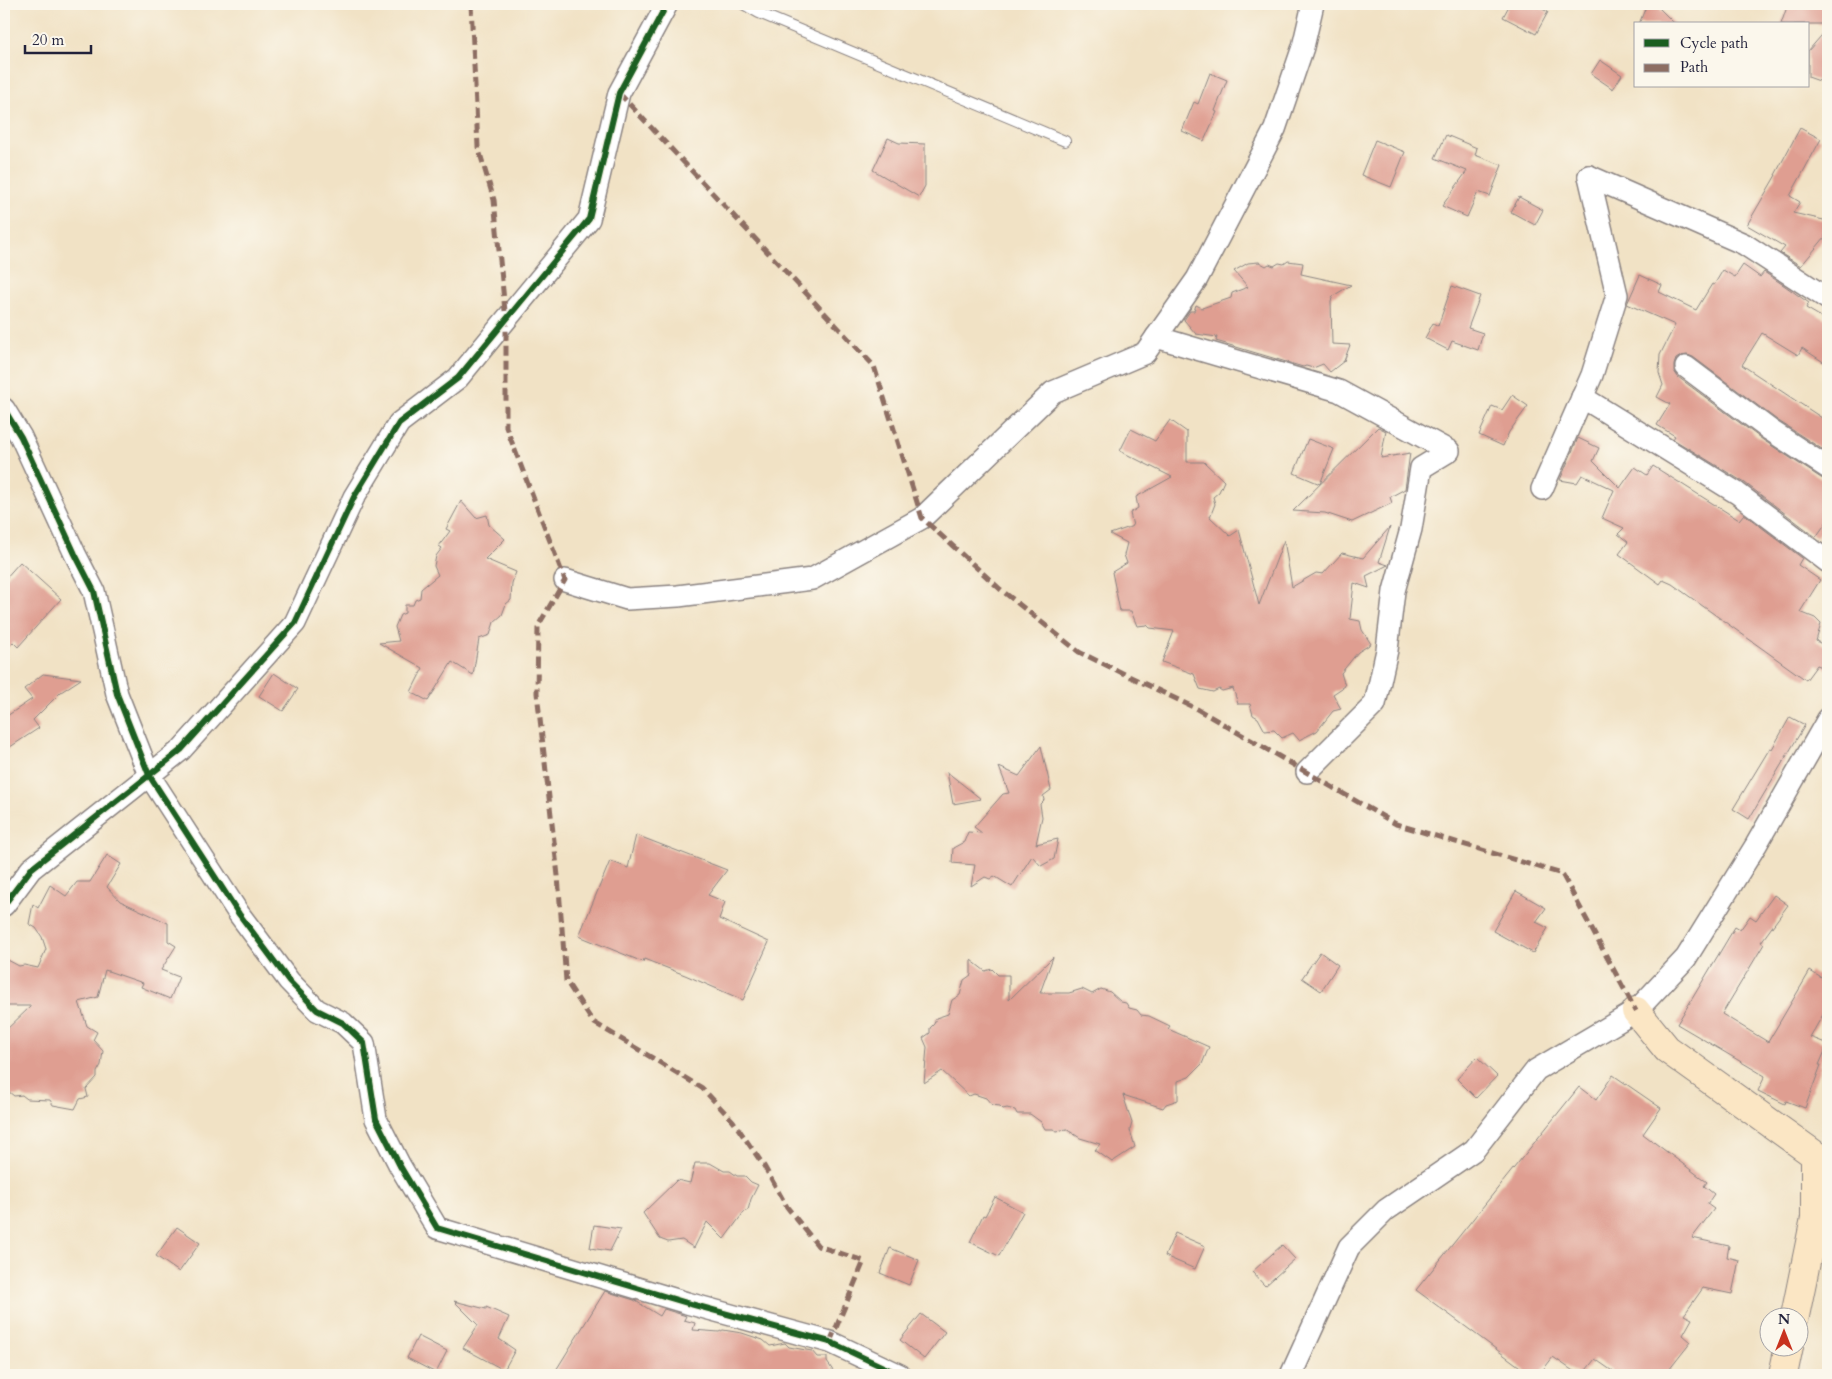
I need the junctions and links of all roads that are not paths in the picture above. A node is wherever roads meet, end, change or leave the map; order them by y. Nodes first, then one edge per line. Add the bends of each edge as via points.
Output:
1 (667, 4) edge
2 (743, 4) edge
3 (1313, 4) edge
4 (1065, 141) dead end
5 (1828, 299) edge
6 (1156, 337) junction
7 (1686, 367) dead end
8 (1582, 397) junction
9 (4, 409) edge
10 (1828, 468) edge
11 (1542, 489) dead end
12 (1828, 562) edge
13 (566, 580) dead end
14 (1828, 719) edge
15 (1307, 772) dead end
16 (149, 775) junction
17 (4, 905) edge
18 (1636, 1011) junction
19 (1797, 1306) edge
20 (1787, 1356) edge
21 (900, 1375) edge
22 (1291, 1375) edge
23 (1783, 1375) edge

1 - 16 street via 618,93 589,219 458,378 399,423 354,497 295,623 181,750
2 - 4 lane
3 - 6 street via 1303,46 1275,129 1197,279
5 - 8 street via 1744,244 1589,176 1616,295 1592,375
6 - 13 street via 1145,353 1053,392 922,518 812,579 627,599
6 - 15 street via 1339,391 1449,451 1421,468 1412,529 1394,592 1376,704
7 - 10 street via 1770,430
8 - 11 street
8 - 12 street via 1737,493
9 - 16 street via 21,436 94,592 117,694
14 - 18 street via 1686,958
16 - 17 street via 31,869
16 - 21 street via 239,914 289,981 317,1010 343,1023 364,1043 376,1119 437,1228 830,1342
18 - 19 street via 1667,1049 1815,1154 1815,1218
18 - 22 street via 1536,1070 1474,1150 1386,1210 1349,1247
20 - 23 street

